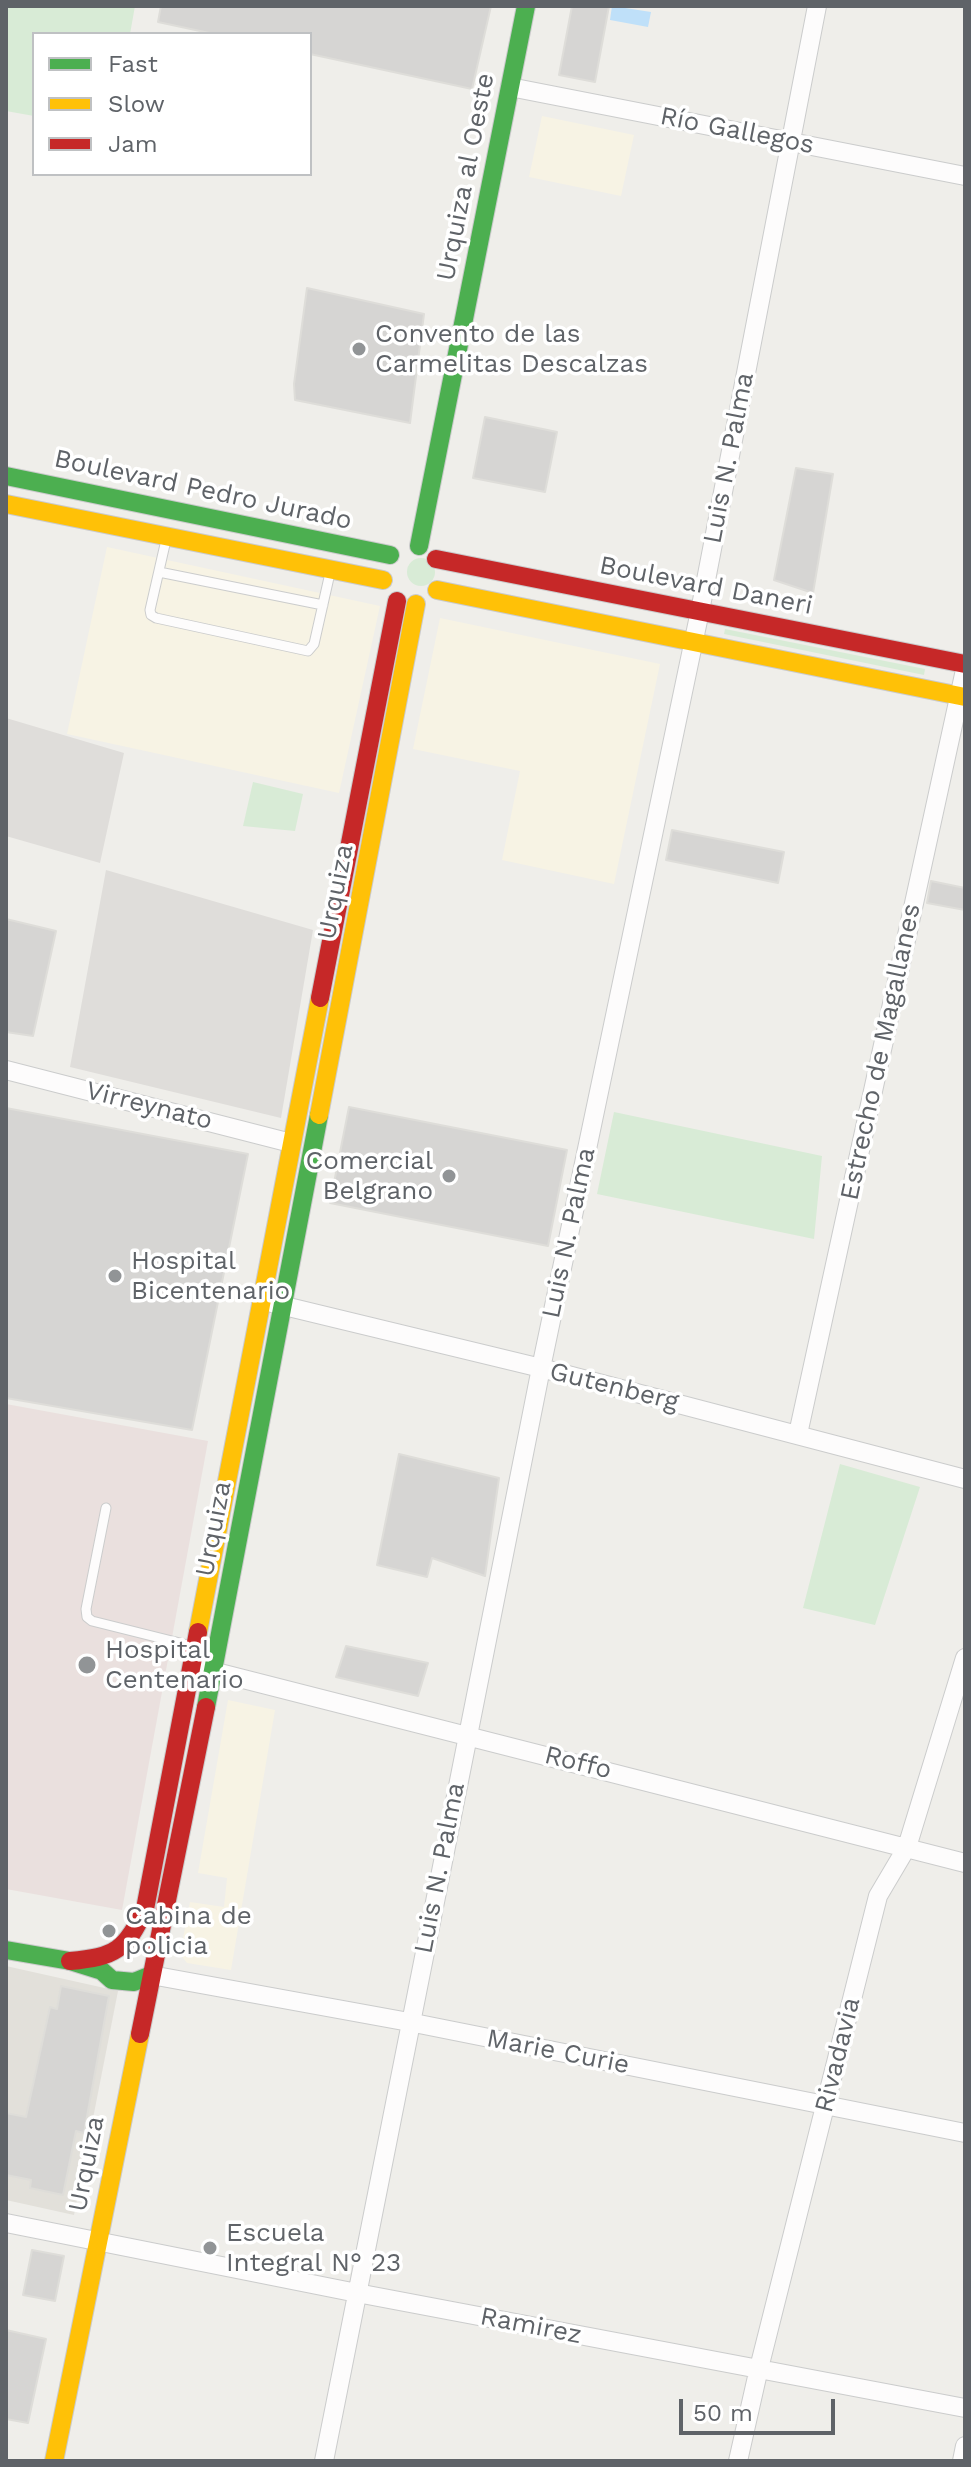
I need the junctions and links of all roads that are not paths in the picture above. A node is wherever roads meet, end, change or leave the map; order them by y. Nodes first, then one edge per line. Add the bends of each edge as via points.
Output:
1 (526, 6) edge
2 (817, 6) edge
3 (510, 87) junction
4 (791, 142) junction
5 (965, 176) edge
6 (6, 476) edge
7 (6, 504) edge
8 (167, 536) junction
9 (419, 546) junction
10 (390, 555) junction
11 (436, 559) junction
12 (331, 570) junction
13 (159, 572) junction
14 (383, 580) junction
15 (569, 585) junction
16 (437, 590) junction
17 (407, 602) junction
18 (323, 605) junction
19 (700, 611) junction
20 (563, 615) junction
21 (693, 641) junction
22 (965, 667) edge
23 (962, 696) edge
24 (6, 1070) edge
25 (291, 1143) junction
26 (261, 1301) junction
27 (283, 1306) junction
28 (541, 1368) junction
29 (798, 1434) junction
30 (965, 1479) edge
31 (106, 1508) dead end
32 (217, 1651) junction
33 (192, 1656) junction
34 (965, 1658) edge
35 (213, 1671) junction
36 (467, 1734) junction
37 (907, 1847) junction
38 (965, 1863) edge
39 (6, 1950) edge
40 (70, 1961) junction
41 (151, 1975) junction
42 (409, 2022) junction
43 (825, 2106) junction
44 (965, 2133) edge
45 (6, 2223) edge
46 (98, 2241) junction
47 (357, 2293) junction
48 (759, 2368) junction
49 (965, 2408) edge
50 (965, 2446) edge
51 (54, 2461) edge
52 (324, 2461) edge
53 (738, 2461) edge
54 (962, 2461) edge

1 - 3 main road, Urquiza al Oeste
2 - 4 street, Luis N. Palma
3 - 4 street, Río Gallegos
3 - 9 main road, Urquiza al Oeste
4 - 5 street, Río Gallegos
4 - 19 street, Luis N. Palma
6 - 10 main road, Boulevard Pedro Jurado
7 - 8 main road, Boulevard Pedro Jurado
8 - 12 main road, Boulevard Pedro Jurado
8 - 13 lane
9 - 10 main road
9 - 11 main road
10 - 14 main road
11 - 15 main road, Boulevard Daneri
11 - 16 main road via 441,574
12 - 14 main road, Boulevard Pedro Jurado
12 - 18 lane
13 - 18 lane
13 - 18 lane via 150,610 156,618 308,651
14 - 17 main road via 391,595
15 - 19 main road, Boulevard Daneri
15 - 20 main road
16 - 17 main road via 424,602
16 - 20 main road
17 - 25 main road, Urquiza
17 - 27 main road, Urquiza
19 - 21 street, Luis N. Palma
19 - 22 main road, Boulevard Daneri
20 - 21 main road
21 - 23 main road
21 - 28 street, Luis N. Palma
22 - 23 street, Estrecho de Magallanes
23 - 29 street, Estrecho de Magallanes
24 - 25 street, Virreynato
25 - 26 main road, Urquiza
26 - 27 street, Gutenberg
26 - 33 main road, Urquiza
27 - 28 street, Gutenberg
27 - 32 main road, Urquiza
28 - 29 street, Gutenberg
28 - 36 street, Luis N. Palma
29 - 30 street, Gutenberg
31 - 33 lane via 87,1617
32 - 33 lane
32 - 35 main road, Urquiza
33 - 35 street, Roffo
33 - 40 main road, Urquiza via 145,1909 131,1939 107,1958
34 - 37 street, Rivadavia
35 - 36 street, Roffo
35 - 41 main road, Urquiza
36 - 37 street, Roffo
36 - 42 street, Luis N. Palma
37 - 38 street, Roffo
37 - 43 street, Rivadavia via 878,1896
39 - 40 main road
40 - 41 main road via 102,1971 112,1980 134,1982
41 - 42 street, Marie Curie
41 - 46 main road, Urquiza
42 - 43 street, Marie Curie
42 - 47 street, Luis N. Palma
43 - 44 street, Marie Curie
43 - 48 street, Rivadavia
45 - 46 street, Ramirez
46 - 47 street, Ramirez
46 - 51 main road, Urquiza
47 - 48 street, Ramirez
47 - 52 street, Luis N. Palma
48 - 49 street, Ramirez
48 - 53 street, Rivadavia
50 - 54 street

